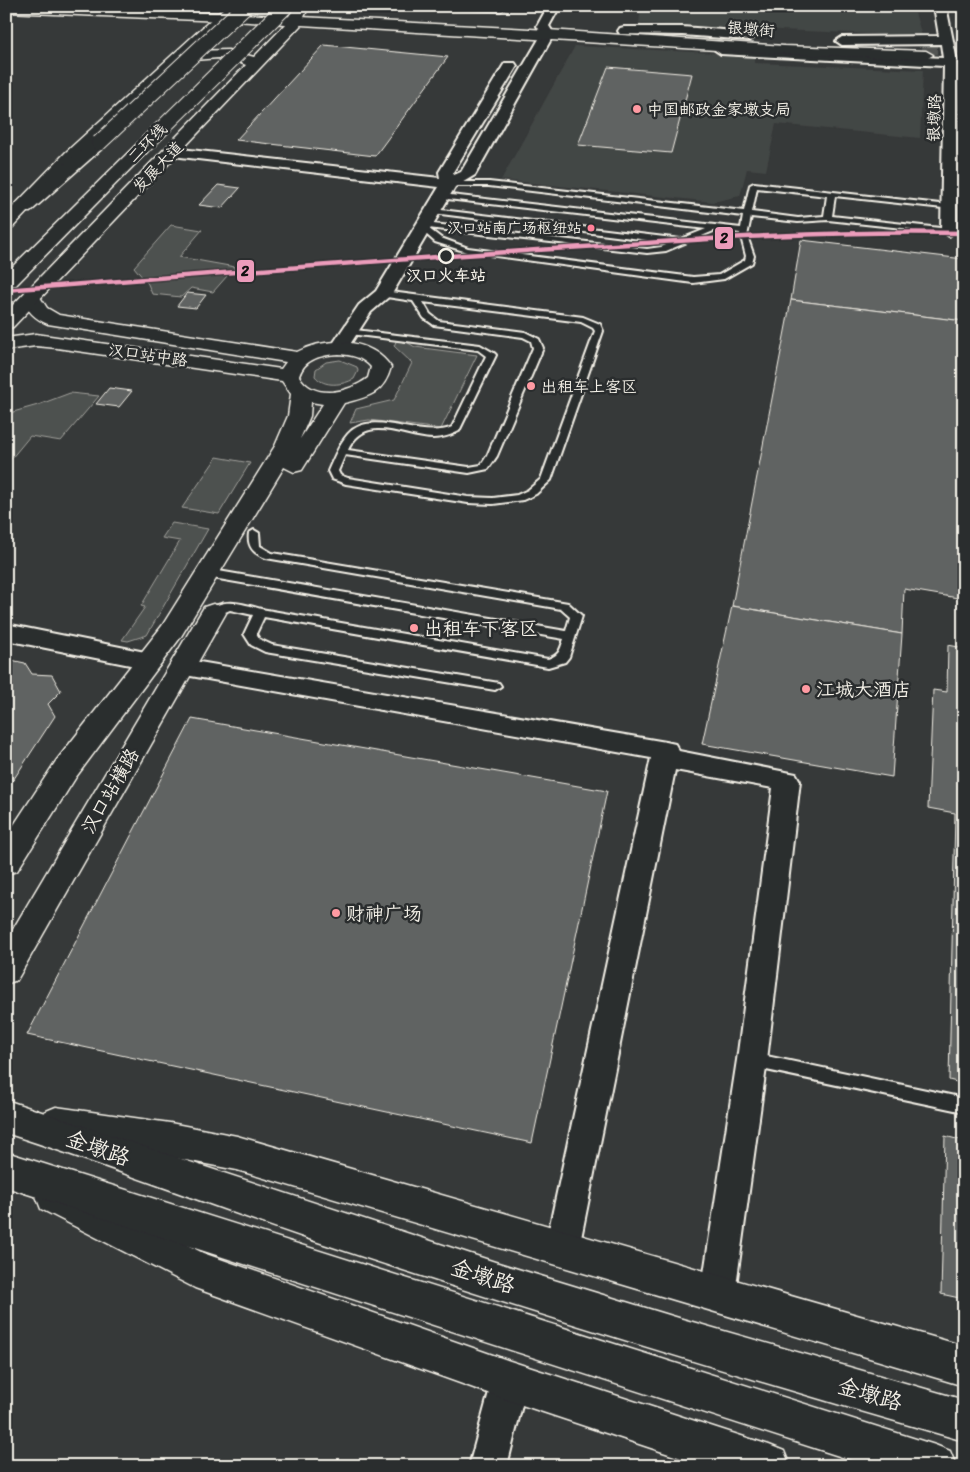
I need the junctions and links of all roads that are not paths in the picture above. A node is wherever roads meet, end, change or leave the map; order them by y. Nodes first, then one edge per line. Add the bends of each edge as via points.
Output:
1 (245, 6) edge
2 (267, 6) edge
3 (554, 6) edge
4 (940, 6) edge
5 (6, 8) edge
6 (229, 12) edge
7 (295, 13) edge
8 (540, 31) junction
9 (621, 34) junction
10 (947, 40) junction
11 (924, 51) tunnel mouth
12 (179, 57) junction
13 (951, 62) junction
14 (256, 64) junction
15 (189, 81) dead end
16 (125, 143) dead end
17 (172, 152) junction
18 (104, 163) dead end
19 (445, 190) junction
20 (831, 194) junction
21 (949, 207) junction
22 (24, 208) junction
23 (747, 214) junction
24 (828, 218) junction
25 (427, 221) junction
26 (6, 224) edge
27 (715, 228) junction
28 (743, 231) junction
29 (949, 231) joint
30 (681, 242) junction
31 (9, 281) dead end
32 (383, 294) junction
33 (31, 298) junction
34 (416, 298) junction
35 (10, 316) edge
36 (345, 339) junction
37 (6, 344) edge
38 (300, 358) junction
39 (296, 384) junction
40 (337, 398) junction
41 (343, 452) junction
42 (254, 533) joint
43 (207, 573) junction
44 (213, 612) joint
45 (260, 612) junction
46 (6, 632) edge
47 (571, 636) junction
48 (150, 661) junction
49 (182, 667) junction
50 (495, 686) dead end
51 (664, 758) junction
52 (6, 862) edge
53 (6, 970) edge
54 (752, 1060) junction
55 (964, 1105) edge
56 (10, 1117) edge
57 (6, 1170) edge
58 (562, 1248) junction
59 (718, 1293) junction
60 (964, 1366) edge
61 (510, 1381) junction
62 (964, 1421) edge
63 (488, 1466) edge
64 (769, 1466) edge
65 (935, 1466) edge

1 - 22 main road, bridge
2 - 15 main road
3 - 8 street
4 - 10 street, 银墩路
5 - 6 main road, 银墩街
6 - 7 main road, 银墩街
6 - 12 main road
7 - 8 main road, 银墩街
7 - 14 main road, 发展大道
7 - 31 main road, 二环线, bridge via 145,146
8 - 9 main road, 银墩街
8 - 19 street via 467,175
8 - 19 street via 517,54 446,172
9 - 10 street via 682,31 850,42
9 - 11 main road, 银墩街 via 846,53
9 - 13 street via 679,47
10 - 13 street, 银墩路
12 - 14 main road via 225,54
12 - 22 main road via 72,155
13 - 21 street, 银墩路
14 - 17 main road, 发展大道
16 - 18 main road, 二环线
17 - 19 street
17 - 33 main road, 发展大道
19 - 23 lane via 489,184
19 - 25 street
19 - 27 lane
20 - 21 lane
20 - 23 lane via 754,185
20 - 24 lane
21 - 29 street, 银墩路
22 - 26 main road
23 - 24 lane via 798,220
23 - 28 lane
24 - 29 lane
25 - 28 lane via 438,240 467,250 693,280 721,277 749,261
25 - 30 lane
25 - 30 lane via 635,250 663,249
25 - 32 street
27 - 28 lane
27 - 30 lane
32 - 34 lane
32 - 36 street via 365,308
33 - 35 main road, 发展大道
33 - 38 main road, 汉口站中路 via 36,309 55,320
34 - 41 lane via 427,316 437,323 525,335 537,343 538,348 492,456 484,467 469,470
34 - 41 lane via 583,320 597,326 599,331 546,480 519,498 493,502 468,500 340,480 333,471
36 - 38 main road
36 - 40 main road via 371,356 381,367 381,374 371,388
36 - 41 lane via 480,348 491,355 460,425 452,433 437,435 366,427 351,436
37 - 39 main road, 汉口站中路 via 36,340 57,342
38 - 39 main road via 294,364
39 - 40 main road via 312,396
39 - 43 main road via 297,422 286,446
40 - 42 main road via 308,440
42 - 47 lane via 254,546 270,556 564,606 576,616
43 - 47 lane
43 - 48 main road
44 - 45 lane via 227,605
44 - 49 main road, 汉口站横路
45 - 47 lane via 548,663 561,659
45 - 50 lane via 250,634 256,642 270,649
46 - 48 street
48 - 52 main road via 66,769
49 - 51 street via 666,751
49 - 53 main road, 汉口站横路
51 - 54 street via 787,781
51 - 58 street
54 - 55 lane
54 - 59 street
56 - 58 main road via 237,1153
56 - 62 main road, 金墩路 via 216,1189 551,1298
57 - 61 main road via 195,1270
57 - 65 main road
58 - 59 main road
59 - 60 main road
61 - 63 street
61 - 64 main road

